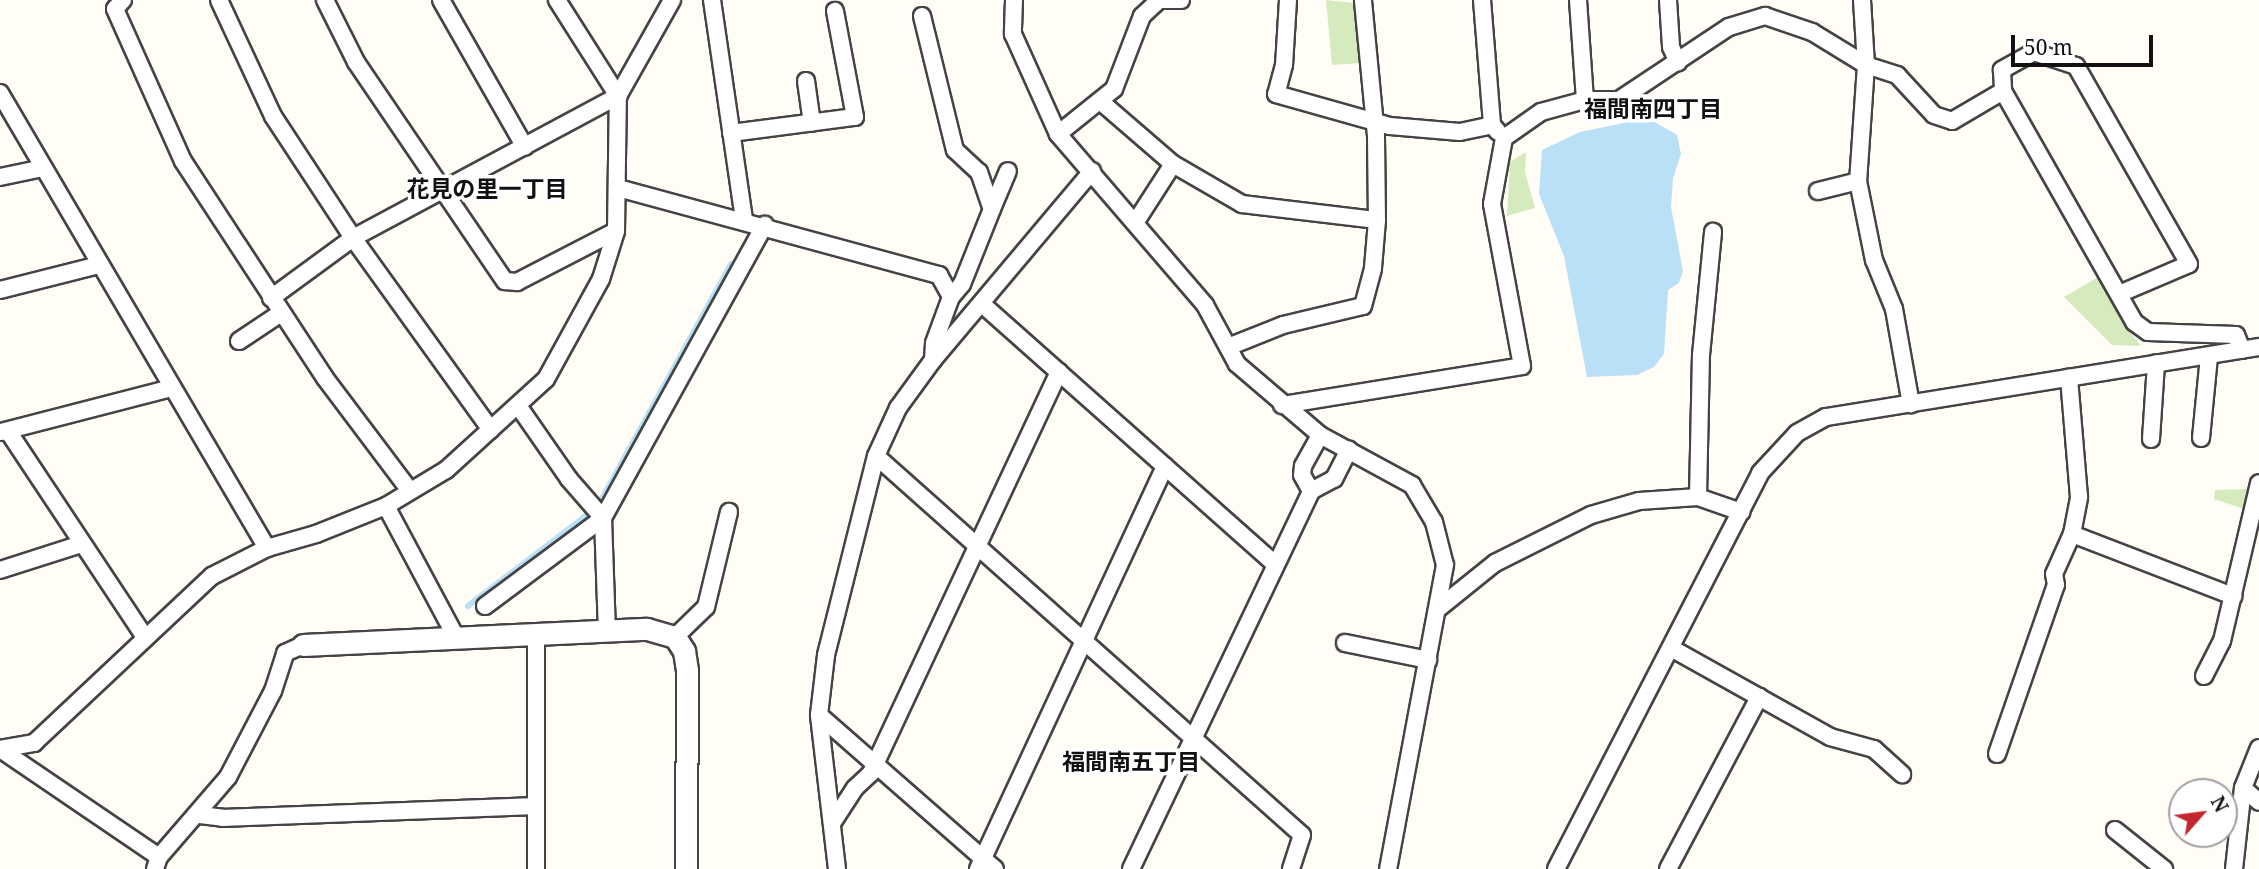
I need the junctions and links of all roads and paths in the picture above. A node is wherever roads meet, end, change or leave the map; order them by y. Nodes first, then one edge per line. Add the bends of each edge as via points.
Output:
1 (122, 0) edge
2 (219, 0) edge
3 (325, 0) edge
4 (442, 0) edge
5 (557, 0) edge
6 (672, 0) edge
7 (712, 0) edge
8 (1014, 0) edge
9 (1181, 0) edge
10 (1288, 0) edge
11 (1363, 0) edge
12 (1482, 0) edge
13 (1578, 0) edge
14 (1668, 0) edge
15 (1862, 0) edge
16 (1157, 1) edge
17 (1764, 8) edge
18 (835, 11) dead end
19 (922, 16) dead end
20 (1678, 63) junction
21 (1866, 65) junction
22 (806, 81) dead end
23 (2003, 91) junction
24 (0, 93) edge
25 (618, 96) junction
26 (1585, 100) junction
27 (1100, 101) junction
28 (1373, 118) junction
29 (812, 123) junction
30 (1492, 125) junction
31 (731, 133) junction
32 (1058, 134) junction
33 (1504, 138) junction
34 (525, 147) junction
35 (1173, 164) junction
36 (43, 168) junction
37 (1092, 171) junction
38 (1008, 172) dead end
39 (0, 177) edge
40 (1858, 181) junction
41 (618, 188) junction
42 (441, 191) junction
43 (1818, 191) dead end
44 (992, 209) junction
45 (744, 220) junction
46 (1377, 220) junction
47 (1135, 223) junction
48 (765, 225) junction
49 (616, 231) junction
50 (1713, 232) dead end
51 (353, 238) junction
52 (99, 265) junction
53 (0, 290) edge
54 (2119, 294) junction
55 (951, 297) junction
56 (271, 298) junction
57 (982, 304) junction
58 (281, 313) junction
59 (239, 341) dead end
60 (1228, 347) junction
61 (2259, 347) edge
62 (2242, 350) junction
63 (2209, 356) junction
64 (933, 360) junction
65 (2157, 363) junction
66 (1059, 372) junction
67 (2069, 377) junction
68 (171, 388) junction
69 (1911, 404) junction
70 (1282, 405) junction
71 (519, 407) junction
72 (491, 430) junction
73 (4, 432) edge
74 (1320, 435) junction
75 (2201, 438) dead end
76 (2151, 439) dead end
77 (1349, 450) junction
78 (876, 456) junction
79 (1165, 466) junction
80 (2259, 483) edge
81 (410, 491) junction
82 (1311, 491) junction
83 (1698, 497) junction
84 (386, 506) junction
85 (729, 512) dead end
86 (1741, 512) junction
87 (603, 518) junction
88 (2072, 534) junction
89 (81, 544) junction
90 (976, 546) junction
91 (267, 548) junction
92 (1275, 564) junction
93 (0, 570) edge
94 (2233, 596) junction
95 (485, 606) dead end
96 (1439, 608) junction
97 (607, 631) junction
98 (536, 634) junction
99 (145, 637) junction
100 (675, 637) junction
101 (457, 639) junction
102 (1084, 641) junction
103 (1345, 643) dead end
104 (303, 646) joint
105 (1671, 648) junction
106 (1428, 660) junction
107 (2204, 677) dead end
108 (1759, 697) junction
109 (820, 715) junction
110 (1193, 738) junction
111 (2259, 748) edge
112 (0, 749) edge
113 (1997, 754) dead end
114 (875, 764) junction
115 (1902, 774) dead end
116 (2243, 788) junction
117 (2259, 802) edge
118 (535, 806) junction
119 (200, 815) junction
120 (833, 822) junction
121 (2115, 830) dead end
122 (157, 863) edge
123 (985, 865) edge
124 (537, 869) edge
125 (686, 869) edge
126 (837, 869) edge
127 (1131, 869) edge
128 (1291, 869) edge
129 (1388, 869) edge
130 (1556, 869) edge
131 (1668, 869) edge
132 (2164, 869) edge
133 (2235, 869) edge

1 - 56 street via 115,9 183,162
2 - 51 street via 261,96
3 - 42 street via 356,62
4 - 34 street
5 - 25 street
6 - 25 street
7 - 31 street
8 - 32 street via 1013,34
9 - 16 street
10 - 28 street via 1284,65 1276,94
11 - 28 street
12 - 30 street
13 - 26 street
14 - 20 street via 1671,47
15 - 21 street
16 - 27 street via 1142,16 1114,89
17 - 20 street
17 - 21 street
18 - 29 street via 855,117
19 - 44 street via 955,150 979,172
20 - 26 street via 1619,100
21 - 23 street via 1897,75 1934,115 1952,121
21 - 40 street
22 - 29 street
23 - 54 street
23 - 54 street via 2002,70 2034,52 2076,66 2189,264
24 - 36 street
25 - 34 street
25 - 41 street
26 - 33 street via 1541,112
27 - 32 street
27 - 35 street
28 - 30 street via 1390,126 1460,132
28 - 46 street
29 - 31 street
30 - 33 street
31 - 45 street
32 - 37 street
33 - 70 street via 1492,204 1522,366
34 - 42 street
35 - 46 street via 1242,204
35 - 47 street
36 - 39 street
36 - 52 street
37 - 47 street
37 - 57 street
38 - 44 street
40 - 43 street
40 - 69 street via 1874,260 1894,309
41 - 45 street
41 - 49 street
42 - 49 street via 505,281 517,282
42 - 51 street
44 - 55 street via 962,284
45 - 48 street
46 - 60 street via 1373,268 1363,306 1283,325
47 - 60 street via 1205,305
48 - 55 street via 939,275
48 - 87 street
49 - 71 street via 601,279 581,319 546,379
50 - 83 street via 1701,355
51 - 56 street
51 - 72 street
52 - 53 street
52 - 68 street
54 - 62 street via 2134,322 2148,332 2236,335
55 - 64 street via 934,343
56 - 58 street
57 - 64 street
57 - 66 street
58 - 59 street
58 - 81 street
60 - 70 street via 1255,384
61 - 62 street
62 - 63 street
63 - 65 street
63 - 75 street
64 - 78 street via 898,408
65 - 67 street
65 - 76 street
66 - 79 street
66 - 90 street
67 - 69 street
67 - 88 street via 2079,497
68 - 73 street
68 - 91 street
69 - 86 street via 1826,417 1797,433 1760,473
70 - 74 street
71 - 72 street
71 - 87 street via 569,479
72 - 81 street via 446,470
73 - 89 street
74 - 77 street
74 - 82 street via 1303,466 1302,475
77 - 82 street via 1334,479
77 - 96 street via 1412,485 1422,496 1442,542 1445,565
78 - 90 street
78 - 109 street via 829,641
79 - 92 street
79 - 102 street
80 - 94 street
81 - 84 street
82 - 92 street
83 - 86 street
83 - 96 street via 1639,501 1550,532 1495,563
84 - 91 street
84 - 101 street
85 - 100 street via 706,607
86 - 105 street
87 - 95 street
87 - 97 street
88 - 94 street
88 - 113 street via 2054,574 2056,584
89 - 93 street
89 - 99 street
90 - 102 street
90 - 114 street
91 - 99 street via 212,576
92 - 110 street
94 - 107 street via 2222,641
96 - 106 street
97 - 98 street
97 - 100 street via 664,631
98 - 101 street
98 - 118 street
99 - 112 street via 34,744
100 - 125 street via 684,651 687,671
101 - 104 street
102 - 110 street
102 - 123 street
103 - 106 street
104 - 119 street via 285,653 273,691 228,777
105 - 108 street
105 - 130 street
106 - 129 street
108 - 115 street via 1830,737 1874,749
108 - 131 street
109 - 114 street
109 - 120 street
110 - 127 street
110 - 128 street via 1302,835
111 - 116 street
112 - 122 street
114 - 120 street
114 - 123 street
116 - 117 street
116 - 133 street
118 - 119 street via 223,818
118 - 124 street
119 - 122 street
120 - 126 street
121 - 132 street

